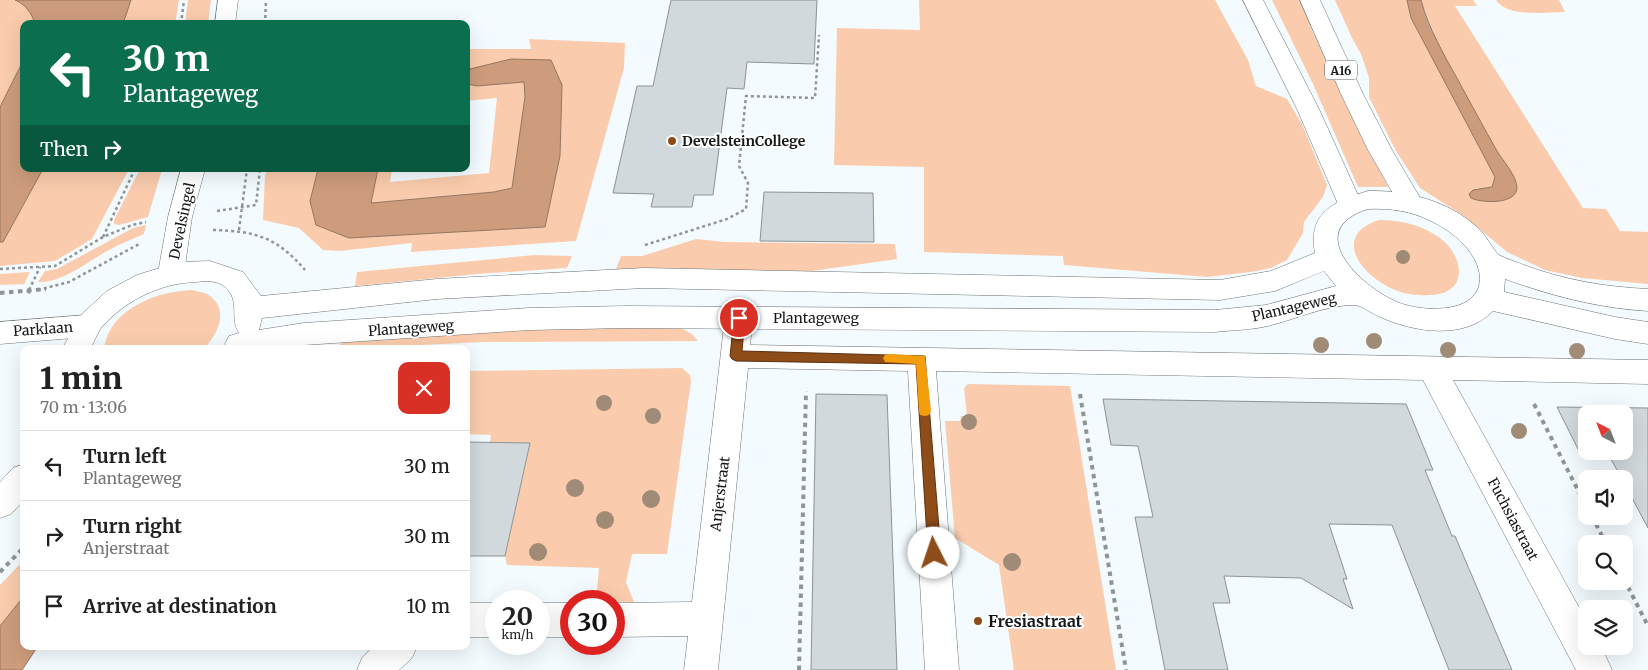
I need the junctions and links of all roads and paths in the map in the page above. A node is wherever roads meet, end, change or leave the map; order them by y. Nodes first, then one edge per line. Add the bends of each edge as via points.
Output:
1 (184, 0) edge
2 (228, 0) edge
3 (266, 0) edge
4 (1253, 0) edge
5 (1310, 0) edge
6 (181, 20) edge
7 (226, 20) edge
8 (265, 20) edge
9 (819, 35) dead end
10 (134, 172) edge
11 (192, 172) edge
12 (247, 172) edge
13 (260, 172) edge
14 (1411, 203) junction
15 (1350, 204) junction
16 (242, 208) junction
17 (180, 216) junction
18 (727, 219) dead end
19 (239, 230) dead end
20 (102, 237) junction
21 (1329, 258) junction
22 (1489, 261) junction
23 (0, 269) edge
24 (171, 273) junction
25 (1362, 294) junction
26 (1489, 298) junction
27 (1648, 300) edge
28 (251, 308) junction
29 (739, 318) junction
30 (0, 333) edge
31 (1648, 333) edge
32 (81, 338) edge
33 (238, 345) edge
34 (243, 345) edge
35 (736, 356) junction
36 (807, 357) junction
37 (921, 359) junction
38 (1074, 362) junction
39 (1431, 367) junction
40 (1517, 369) junction
41 (1648, 372) edge
42 (20, 482) edge
43 (1578, 490) edge
44 (0, 504) edge
45 (20, 551) edge
46 (0, 572) edge
47 (1630, 590) edge
48 (706, 619) junction
49 (470, 620) edge
50 (485, 620) edge
51 (625, 620) edge
52 (1648, 626) edge
53 (396, 650) edge
54 (374, 670) edge
55 (701, 670) edge
56 (798, 670) edge
57 (942, 670) edge
58 (1126, 670) edge
59 (1595, 670) edge

1 - 6 path
2 - 7 main road
3 - 8 path
4 - 15 main road via 1308,109
5 - 14 main road, A16 via 1352,94
9 - 18 path via 815,98 746,96 739,166 748,183 746,209
10 - 20 path
11 - 17 main road, Develsingel
12 - 16 path
13 - 16 path via 256,205
14 - 15 main road via 1378,199
14 - 22 main road via 1462,228 1481,247
15 - 21 main road via 1334,215 1327,225 1324,237
16 - 17 path
16 - 19 path
17 - 20 path via 132,225
17 - 24 main road, Develsingel
20 - 23 path via 55,266
21 - 25 main road via 1342,277
21 - 28 main road via 1275,281 1220,290 644,278 437,289
22 - 26 main road via 1494,281
22 - 27 main road via 1598,296
24 - 28 main road via 196,270 227,275 242,285
24 - 32 main road via 121,294 106,305
25 - 26 main road via 1397,312 1435,320 1468,315
25 - 29 main road, Plantageweg via 1339,296 1266,316 1214,321
26 - 31 main road
28 - 33 main road via 248,325
29 - 34 main road, Plantageweg via 529,319 304,334
29 - 35 main road, Anjerstraat
30 - 32 main road, Parklaan
35 - 36 main road
35 - 48 main road, Anjerstraat
36 - 37 main road
36 - 56 path
37 - 38 main road
37 - 57 main road
38 - 39 main road
38 - 58 path
39 - 40 main road
39 - 59 main road, Fuchsiastraat
40 - 41 main road
40 - 43 path
42 - 44 main road
45 - 46 path
47 - 52 path
48 - 51 main road
48 - 55 main road, Anjerstraat
49 - 50 main road
53 - 54 main road

